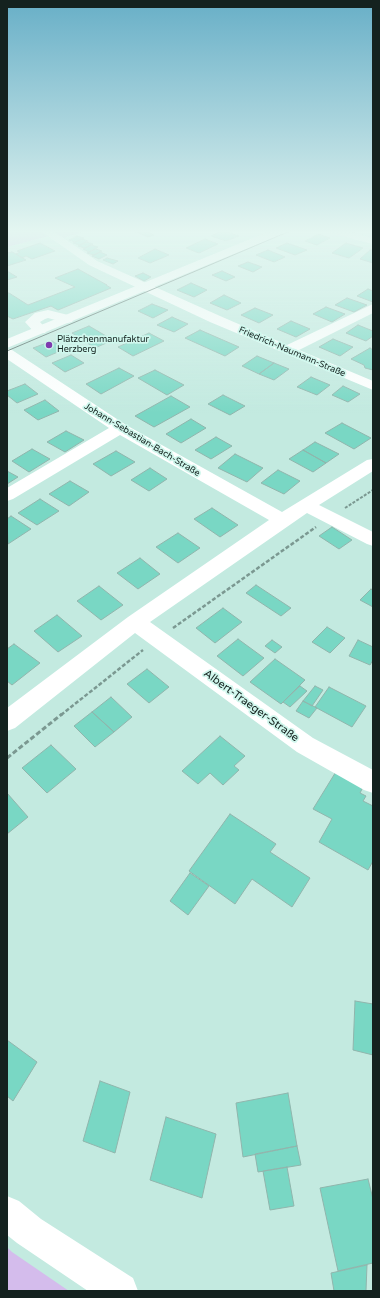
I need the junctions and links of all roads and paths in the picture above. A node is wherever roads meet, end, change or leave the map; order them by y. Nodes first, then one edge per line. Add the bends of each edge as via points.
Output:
1 (134, 292) edge
2 (155, 292) edge
3 (373, 308) edge
4 (67, 319) joint
5 (40, 330) joint
6 (7, 344) edge
7 (287, 350) junction
8 (7, 353) edge
9 (373, 386) edge
10 (120, 428) junction
11 (373, 464) edge
12 (373, 490) edge
13 (7, 495) edge
14 (306, 505) junction
15 (330, 517) junction
16 (282, 520) junction
17 (373, 540) edge
18 (135, 622) junction
19 (158, 639) junction
20 (7, 721) edge
21 (7, 758) edge
22 (373, 782) edge
23 (7, 1213) edge
24 (120, 1291) edge

1 - 4 main road
2 - 7 street, Friedrich-Naumann-Straße
3 - 7 street
4 - 5 street via 48,314 40,316 32,322
5 - 6 main road
7 - 9 street, Friedrich-Naumann-Straße
8 - 10 street, Johann-Sebastian-Bach-Straße
10 - 13 street
10 - 16 street, Johann-Sebastian-Bach-Straße
11 - 14 street
12 - 15 path
14 - 15 street
14 - 16 street
15 - 17 street
15 - 19 path
16 - 18 street
18 - 19 street, Albert-Traeger-Straße
18 - 20 street
19 - 21 path
19 - 22 street, Albert-Traeger-Straße via 305,746
23 - 24 street via 29,1231

